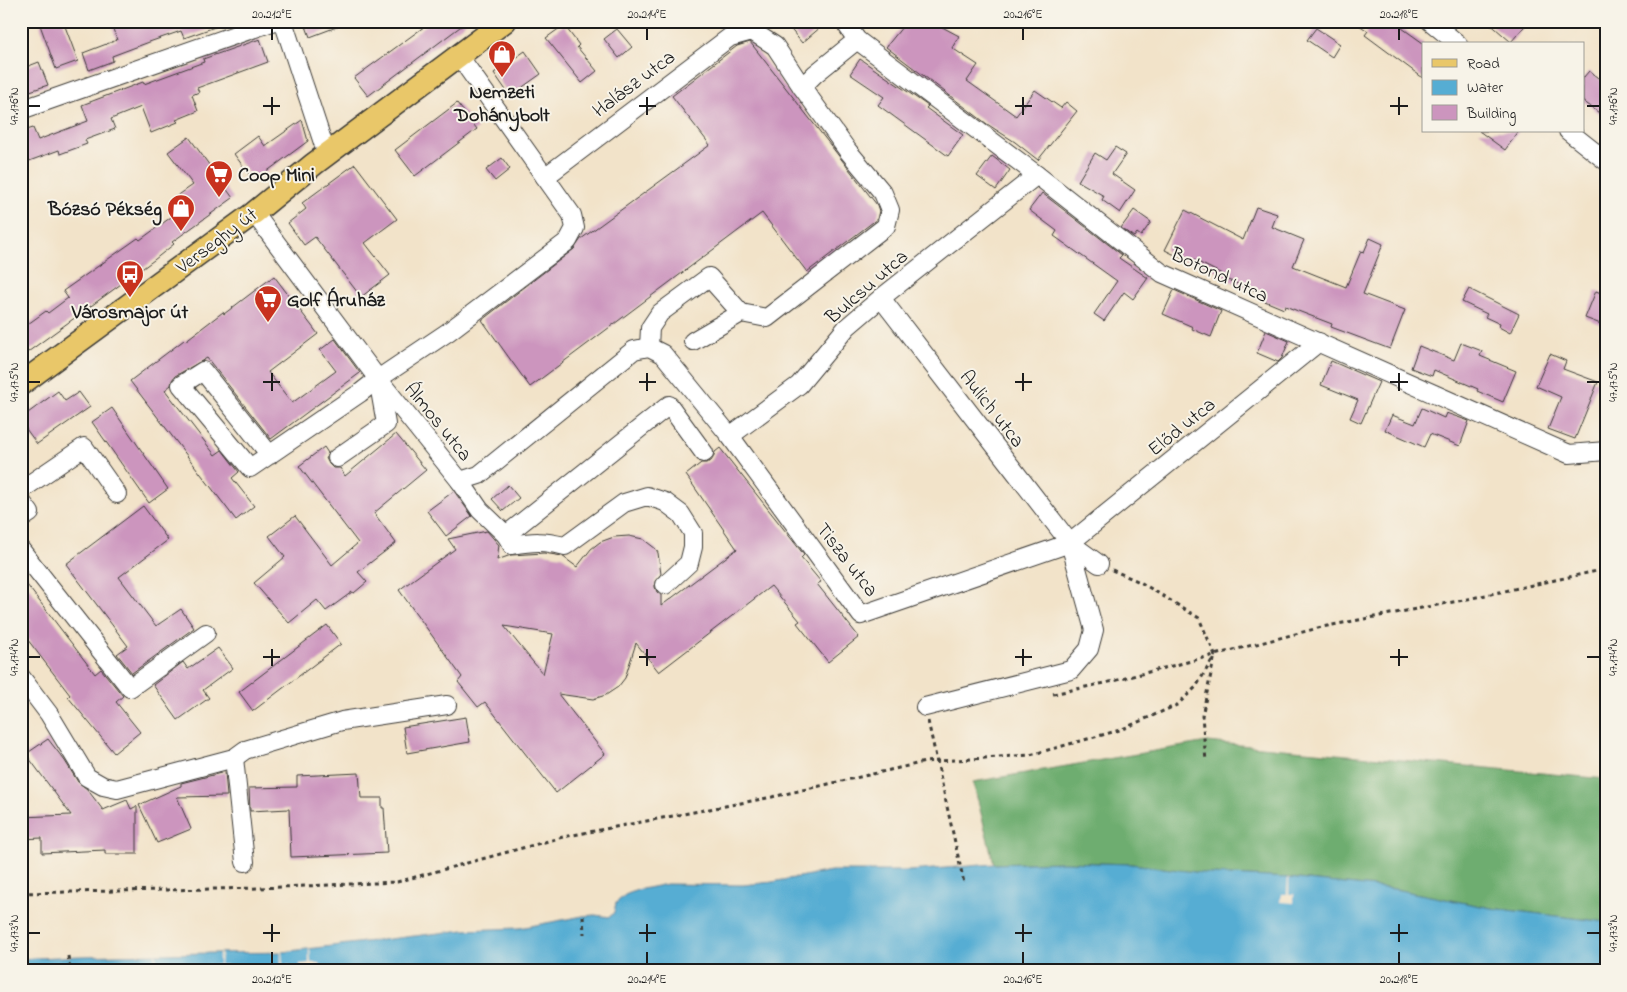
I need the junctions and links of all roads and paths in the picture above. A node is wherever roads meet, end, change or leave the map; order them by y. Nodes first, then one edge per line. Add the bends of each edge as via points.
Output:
1 (275, 21) edge
2 (283, 21) edge
3 (505, 21) edge
4 (844, 21) edge
5 (1430, 21) edge
6 (857, 40) junction
7 (1456, 42) edge
8 (459, 56) junction
9 (802, 87) junction
10 (21, 110) edge
11 (1569, 132) edge
12 (327, 155) junction
13 (1606, 161) edge
14 (1037, 174) junction
15 (545, 177) junction
16 (254, 213) junction
17 (881, 298) junction
18 (742, 313) junction
19 (693, 341) dead end
20 (1319, 342) junction
21 (641, 349) junction
22 (378, 379) junction
23 (21, 384) edge
24 (730, 436) junction
25 (1606, 451) edge
26 (704, 453) dead end
27 (270, 455) junction
28 (337, 458) dead end
29 (460, 481) junction
30 (21, 490) edge
31 (117, 494) dead end
32 (21, 501) edge
33 (21, 519) edge
34 (506, 535) junction
35 (1070, 543) junction
36 (21, 550) edge
37 (1099, 564) joint
38 (1606, 569) edge
39 (665, 585) dead end
40 (206, 633) dead end
41 (1215, 656) junction
42 (21, 677) edge
43 (447, 705) dead end
44 (926, 714) joint
45 (234, 758) junction
46 (1206, 761) dead end
47 (244, 862) dead end
48 (964, 883) dead end
49 (21, 893) edge
50 (583, 916) dead end
51 (584, 934) dead end
52 (68, 956) dead end
53 (70, 971) edge

1 - 10 street
2 - 12 street
3 - 8 main road, Verseghy út
4 - 6 street, Botond utca
5 - 7 street
6 - 9 street
6 - 14 street, Botond utca
8 - 12 main road, Verseghy út
8 - 15 street
9 - 15 street, Halász utca via 775,46 752,31 730,37
9 - 18 street, Halász utca via 883,193 890,210 886,226 767,318
11 - 13 street
12 - 16 main road, Verseghy út
14 - 17 street, Bulcsu utca
14 - 20 street, Botond utca via 1162,273
15 - 22 street via 572,215 575,228 568,241 448,332
16 - 22 street, Álmos utca
16 - 23 main road, Verseghy út
17 - 24 street, Bulcsu utca via 847,327 799,384
17 - 35 street, Aulich utca
18 - 19 street
18 - 21 street via 709,277 660,313
20 - 25 street, Botond utca via 1569,454
20 - 35 street, Előd utca
21 - 24 street, Tisza utca via 663,354
21 - 29 street, Álmos utca via 479,475
22 - 27 street
22 - 28 street via 386,424
22 - 29 street, Álmos utca
24 - 35 street, Tisza utca via 861,615
26 - 34 street via 669,406
27 - 27 street via 250,468 181,385 203,371
29 - 34 street via 480,510
30 - 31 street via 84,446
32 - 33 street via 30,513
34 - 39 street via 512,546 533,541 565,546 624,503 646,496 665,502 681,514 693,533 689,563
35 - 37 street
35 - 44 street via 1094,630 1089,649 1072,670
36 - 40 street via 130,688
37 - 41 path via 1140,582 1199,618
38 - 41 path via 1322,627
41 - 46 path via 1202,716
41 - 49 path via 1196,687 1177,704 1120,730 1030,755 926,762 772,797 563,837 397,882
42 - 45 street via 49,714 87,777 103,786 117,789
43 - 45 street via 342,721 245,750
44 - 48 path, bridge
45 - 47 street
50 - 51 path
52 - 53 path

